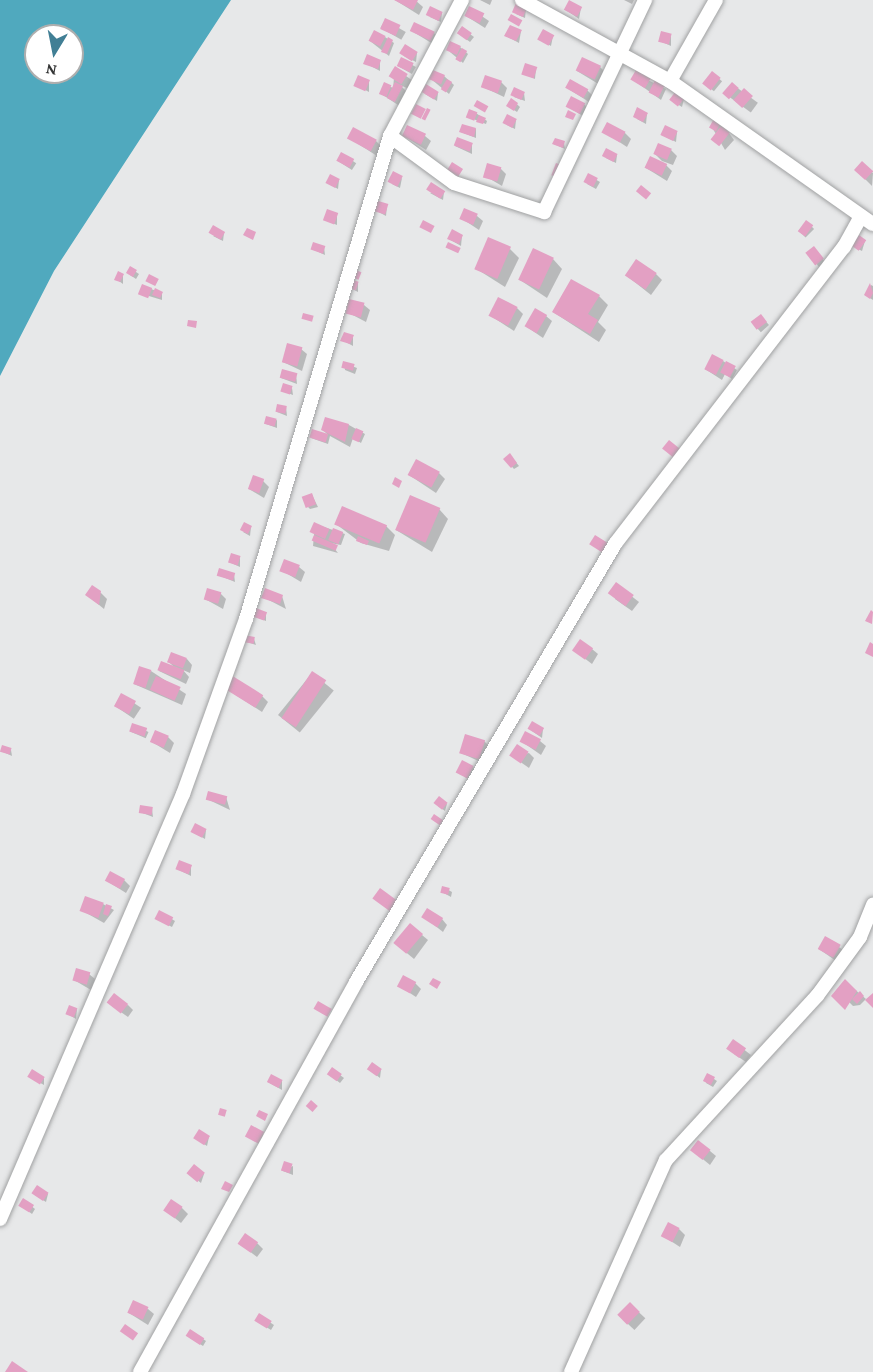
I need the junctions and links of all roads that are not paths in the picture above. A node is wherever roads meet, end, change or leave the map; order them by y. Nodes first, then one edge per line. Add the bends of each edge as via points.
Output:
1 (462, 0) edge
2 (522, 0) edge
3 (645, 0) edge
4 (716, 0) edge
5 (620, 54) junction
6 (670, 81) junction
7 (390, 136) junction
8 (861, 216) junction
9 (873, 224) edge
10 (873, 904) edge
11 (0, 1219) edge
12 (140, 1372) edge
13 (571, 1372) edge

1 - 7 street
2 - 5 street
3 - 5 street
4 - 6 street
5 - 6 street
5 - 7 street via 544,212 454,183
6 - 8 street
7 - 11 street via 246,619 191,772
8 - 9 street
8 - 12 street via 844,247 615,544 356,982
10 - 13 street via 860,937 816,996 666,1160

